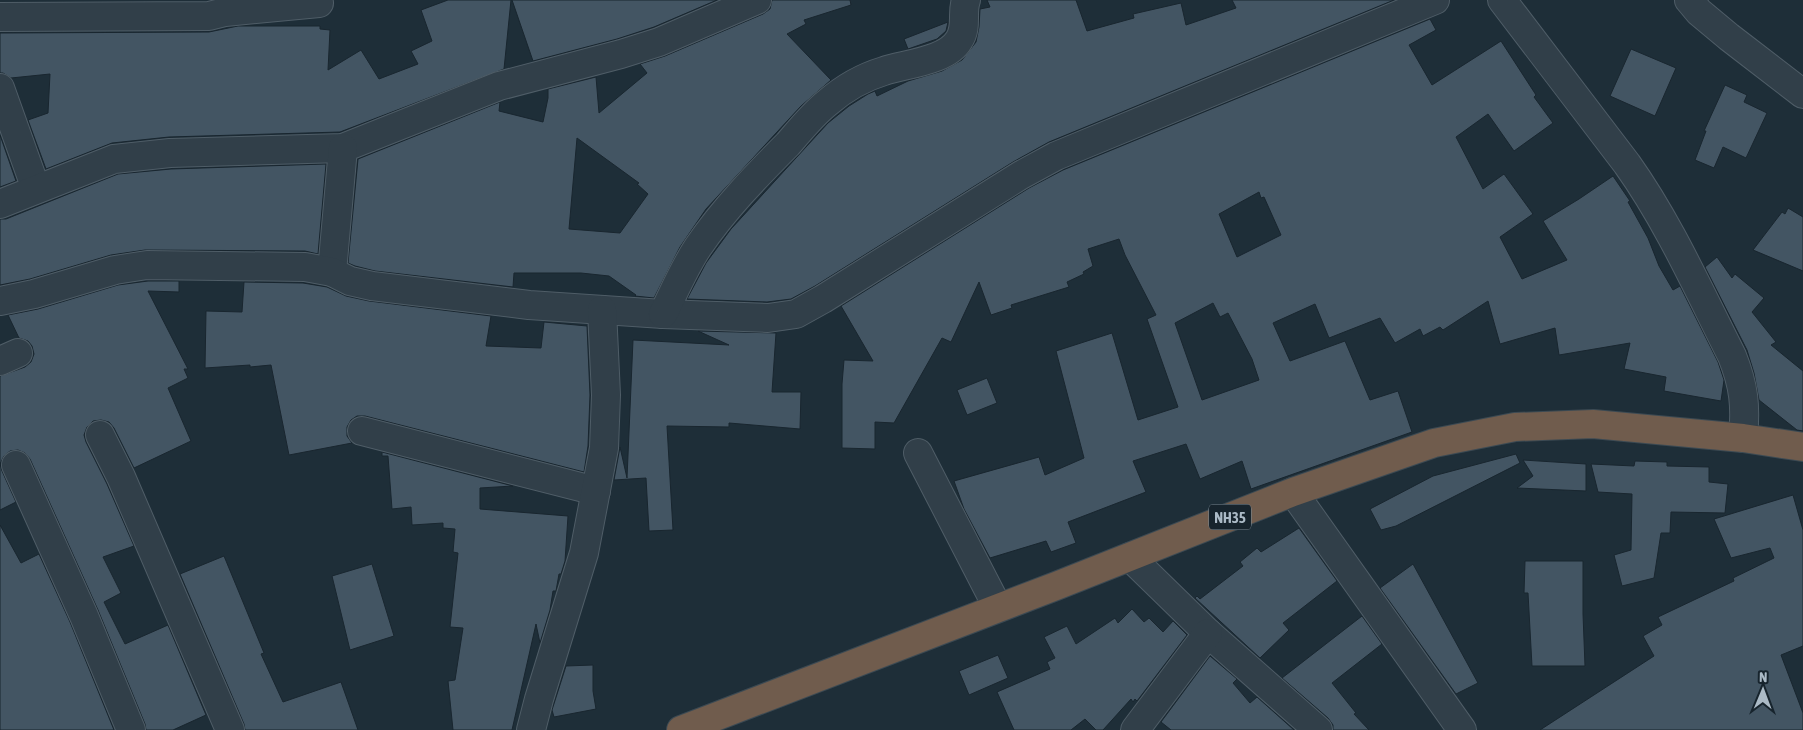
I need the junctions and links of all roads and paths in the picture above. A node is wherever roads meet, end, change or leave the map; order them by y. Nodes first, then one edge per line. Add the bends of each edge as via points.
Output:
1 (757, 0) edge
2 (966, 0) edge
3 (1435, 0) edge
4 (1502, 0) edge
5 (1690, 0) edge
6 (319, 3) dead end
7 (130, 8) edge
8 (0, 17) edge
9 (0, 88) edge
10 (1803, 94) edge
11 (343, 148) junction
12 (36, 189) junction
13 (0, 204) edge
14 (332, 272) junction
15 (0, 302) edge
16 (602, 310) junction
17 (662, 314) junction
18 (362, 431) dead end
19 (100, 435) dead end
20 (1743, 438) junction
21 (1803, 447) edge
22 (918, 452) dead end
23 (16, 465) dead end
24 (596, 490) junction
25 (1292, 492) junction
26 (1130, 556) junction
27 (998, 608) junction
28 (1208, 633) junction
29 (131, 730) edge
30 (230, 730) edge
31 (531, 730) edge
32 (680, 730) edge
33 (1134, 730) edge
34 (1318, 730) edge
35 (1462, 730) edge

1 - 11 street via 659,42 499,86
2 - 17 street via 964,30 958,42 947,52 882,72 827,103 725,210 697,249
3 - 17 street via 1056,156 796,314 768,318
4 - 20 street via 1627,164 1658,212 1732,356 1744,394
5 - 10 street via 1721,31
6 - 7 street via 209,16
7 - 8 street
9 - 12 street
11 - 12 street via 136,156 114,160
11 - 14 street
12 - 13 street
14 - 15 street via 305,267 147,265 115,270
14 - 16 street via 350,281 372,286 529,305
16 - 17 street
16 - 24 street via 606,404 604,448
18 - 24 street
19 - 30 street
20 - 21 highway, NH35
20 - 25 highway, NH35 via 1593,424 1515,427 1434,443
22 - 27 street
23 - 29 street
24 - 31 street via 584,553
25 - 26 highway, NH35
25 - 35 street
26 - 27 highway, NH35
26 - 28 street
27 - 32 highway, NH35
28 - 33 street
28 - 34 street

